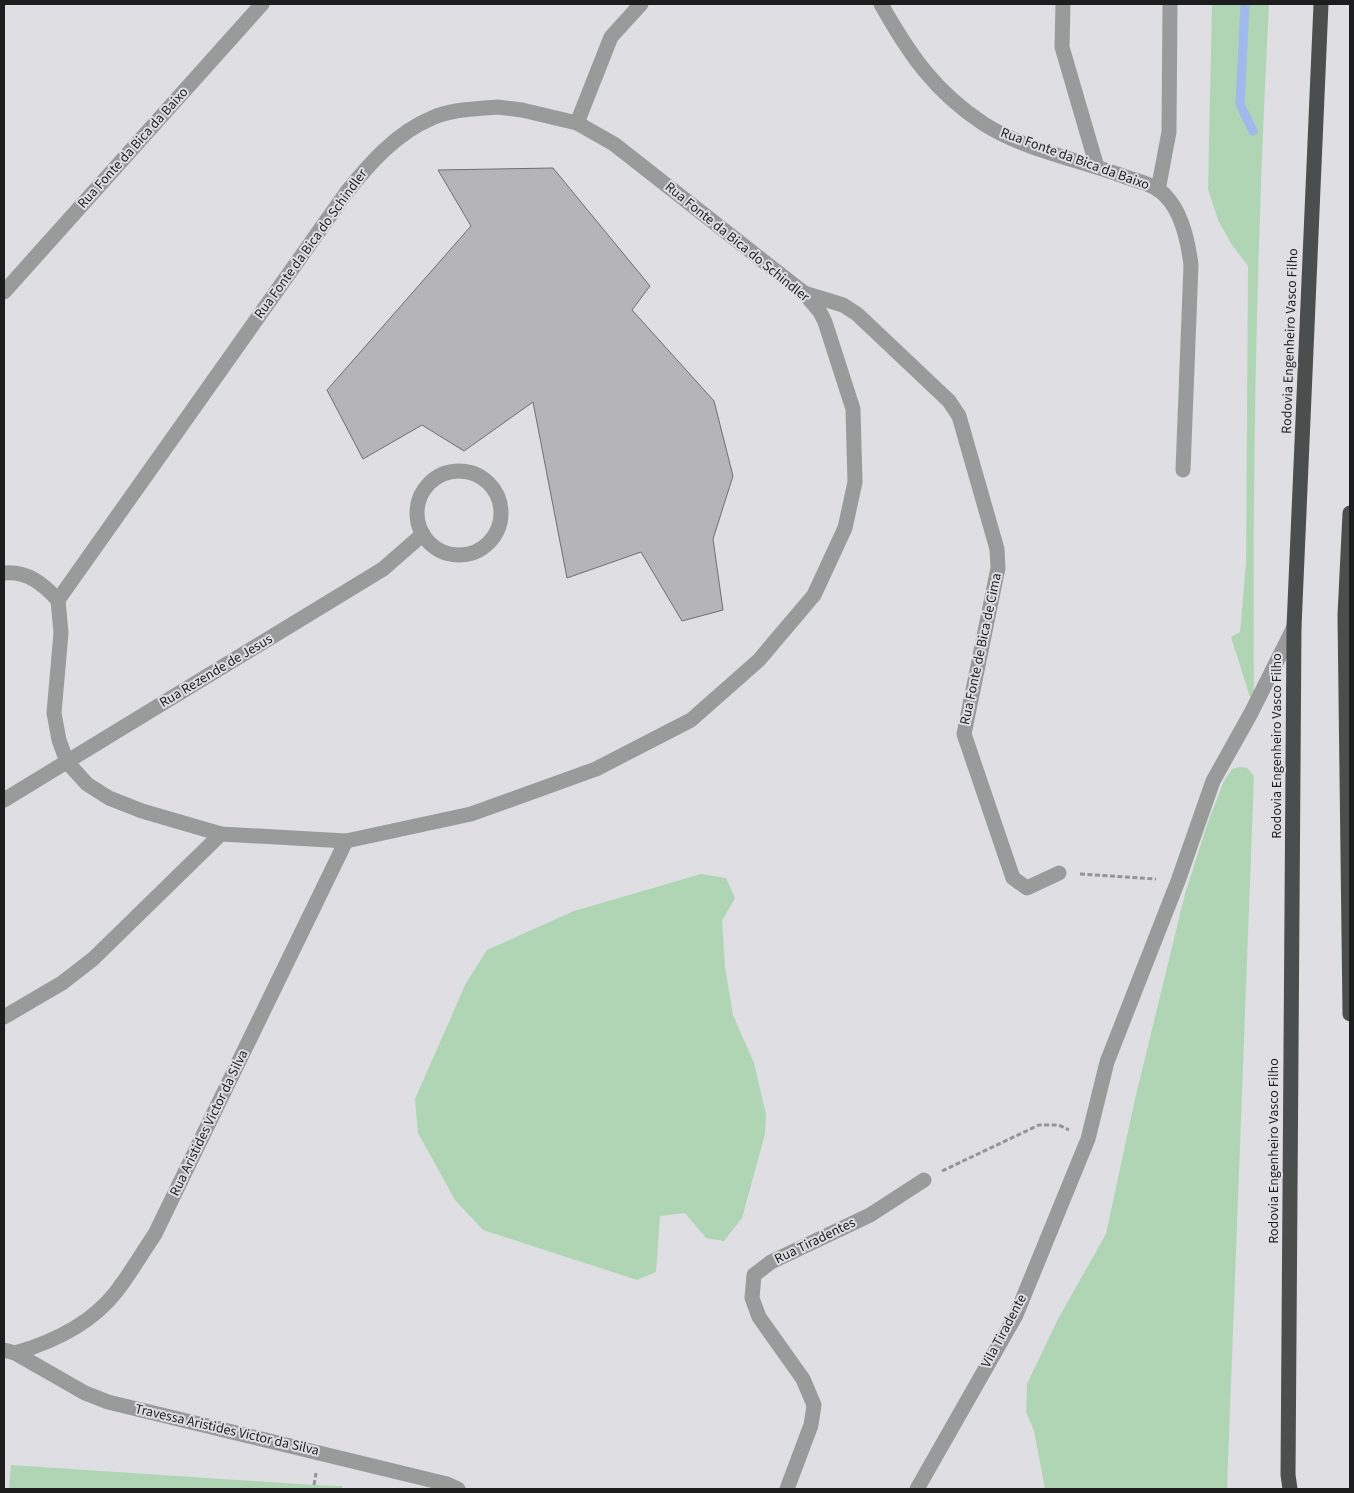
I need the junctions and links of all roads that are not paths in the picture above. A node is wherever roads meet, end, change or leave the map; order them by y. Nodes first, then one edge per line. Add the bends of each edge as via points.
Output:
1 (262, 4) edge
2 (641, 4) edge
3 (881, 4) edge
4 (1063, 4) edge
5 (1170, 4) edge
6 (1321, 4) edge
7 (577, 123) junction
8 (1097, 167) junction
9 (1158, 190) junction
10 (4, 292) edge
11 (804, 293) junction
12 (1184, 470) dead end
13 (1350, 513) edge
14 (423, 534) junction
15 (4, 573) edge
16 (58, 600) junction
17 (1294, 627) junction
18 (67, 762) junction
19 (4, 800) edge
20 (221, 834) junction
21 (346, 842) junction
22 (1059, 873) road end
23 (1350, 1014) edge
24 (4, 1017) edge
25 (924, 1180) road end
26 (9, 1351) edge
27 (458, 1489) edge
28 (787, 1489) edge
29 (917, 1489) edge
30 (1290, 1489) edge

1 - 10 street, Rua Fonte da Bica da Baixo
2 - 7 street via 611,37
3 - 8 street, Rua Fonte da Bica da Baixo via 924,72 952,101 1015,140
4 - 8 street via 1062,47
5 - 9 street via 1169,132
6 - 17 highway, Rodovia Engenheiro Vasco Filho
7 - 11 street, Rua Fonte da Bica do Schindler via 614,144
7 - 16 street, Rua Fonte da Bica do Schindler via 522,110 497,107 469,109 432,117 372,160
8 - 9 street, Rua Fonte da Bica da Baixo
9 - 12 street, Rua Fonte da Bica da Baixo via 1181,220 1191,265
11 - 21 street, Rua Fonte da Bica do Schindler via 825,322 852,409 855,482 845,528 814,595 766,653 690,720 596,769 471,814
11 - 22 street, Rua Fonte de Bica de Cima via 843,305 857,314 949,402 959,416 997,549 998,568 964,734 1013,878 1028,888
13 - 23 highway via 1346,615
14 - 14 street via 432,545 451,553 471,553 484,547 494,537 502,511 492,485 468,472 454,471 441,475 430,483 419,501 418,522
14 - 18 street, Rua Rezende de Jesus via 383,569
15 - 16 street via 25,575 43,584
16 - 18 street, Rua Fonte da Bica do Schindler via 60,633 54,713
17 - 29 street, Vila Tiradente via 1213,781 1178,881 1107,1062 1088,1138 1016,1315
17 - 30 highway, Rodovia Engenheiro Vasco Filho
18 - 19 street, Rua Rezende de Jesus
18 - 20 street, Rua Fonte da Bica do Schindler via 87,784 109,798
20 - 21 street, Rua Fonte da Bica do Schindler
20 - 24 street via 93,959 62,983
21 - 26 street, Rua Aristides Victor da Silva via 155,1234 115,1293 78,1326 47,1344
25 - 28 street, Rua Tiradentes via 870,1215 771,1262 754,1275 752,1298 759,1317 802,1380 814,1405 811,1425
26 - 27 street, Travessa Aristides Victor da Silva via 108,1402 329,1454

